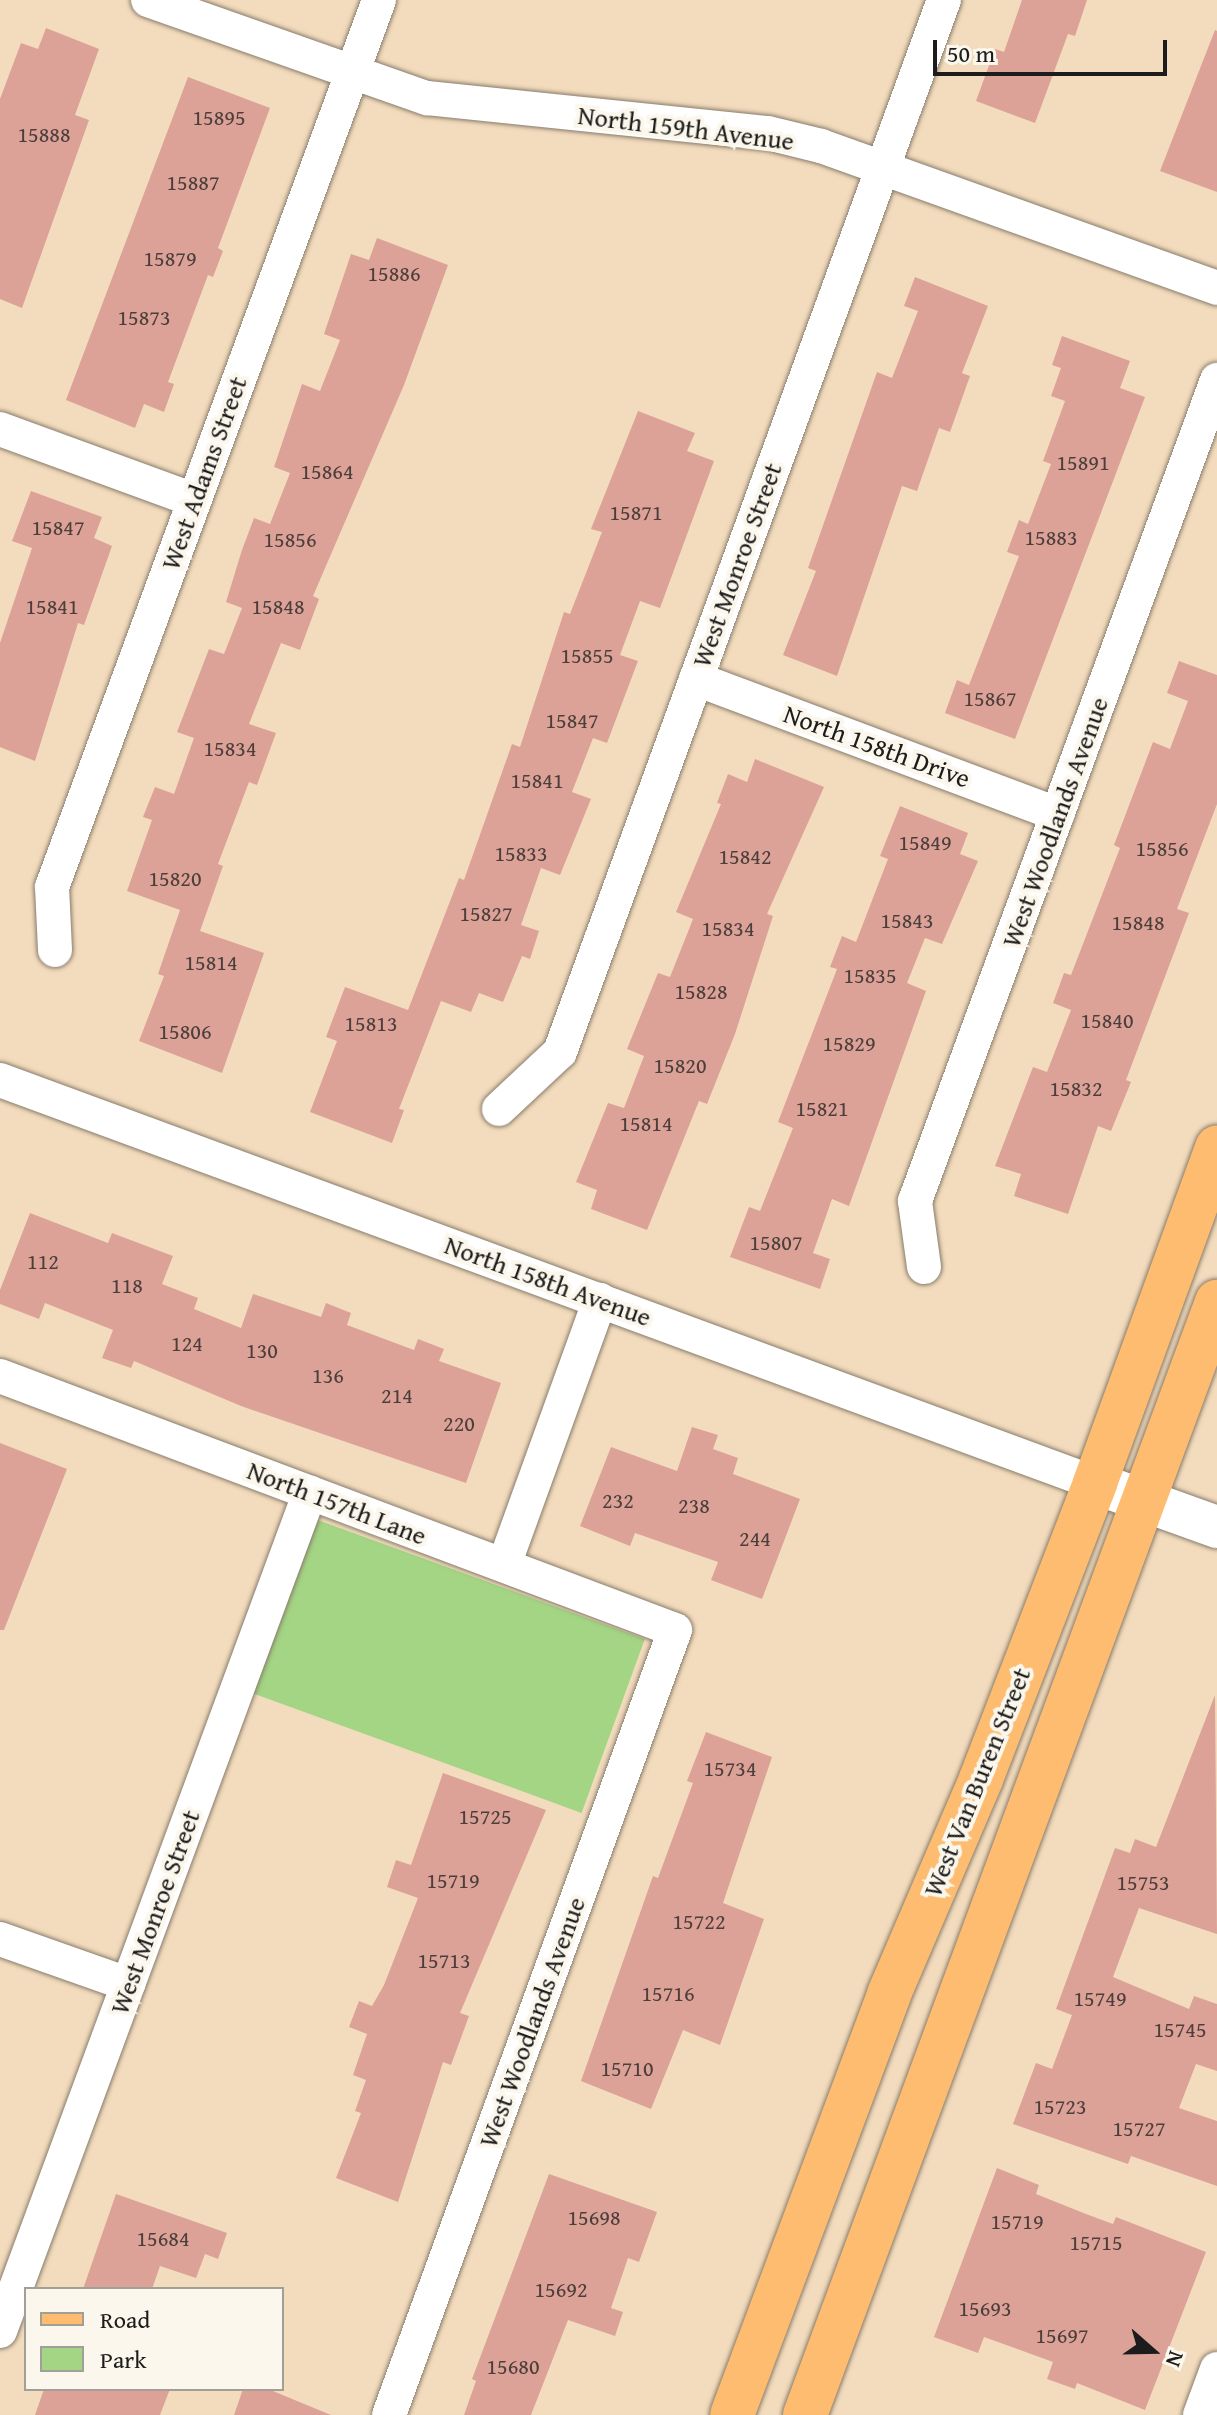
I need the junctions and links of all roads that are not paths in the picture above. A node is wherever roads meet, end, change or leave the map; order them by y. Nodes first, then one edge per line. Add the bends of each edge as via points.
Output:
1 (148, 0) edge
2 (379, 0) edge
3 (944, 0) edge
4 (351, 74) junction
5 (883, 164) junction
6 (1217, 288) edge
7 (1217, 380) edge
8 (0, 429) edge
9 (194, 500) junction
10 (696, 679) junction
11 (1058, 814) junction
12 (55, 950) dead end
13 (0, 1080) edge
14 (499, 1109) dead end
15 (1217, 1147) edge
16 (924, 1267) dead end
17 (600, 1300) junction
18 (1217, 1302) edge
19 (0, 1376) edge
20 (1095, 1483) junction
21 (310, 1492) junction
22 (1144, 1500) junction
23 (1217, 1527) edge
24 (504, 1565) junction
25 (675, 1630) joint
26 (0, 1939) edge
27 (128, 1984) junction
28 (0, 2331) edge
29 (1217, 2369) edge
30 (389, 2415) edge
31 (732, 2415) edge
32 (805, 2415) edge
33 (1200, 2415) edge

1 - 4 street, North 159th Avenue
2 - 4 street, West Adams Street
3 - 5 street, West Monroe Street
4 - 5 street, North 159th Avenue via 427,98 768,133
4 - 9 street, West Adams Street
5 - 6 street, North 159th Avenue
5 - 10 street, West Monroe Street
7 - 11 street, West Woodlands Avenue
8 - 9 street
9 - 12 street, West Adams Street via 52,887
10 - 11 street, North 158th Drive
10 - 14 street, West Monroe Street via 560,1052
11 - 16 street, West Woodlands Avenue via 915,1201
13 - 17 street, North 158th Avenue
15 - 20 main road, West Van Buren Street
17 - 20 street, North 158th Avenue
17 - 24 street
18 - 22 main road
19 - 21 street, North 157th Lane
20 - 22 street
20 - 31 main road, West Van Buren Street via 981,1779 889,1994
21 - 24 street, North 157th Lane
21 - 27 street, West Monroe Street
22 - 23 street
22 - 32 main road
24 - 25 street, North 157th Lane
25 - 30 street, West Woodlands Avenue
26 - 27 street
27 - 28 street, West Monroe Street
29 - 33 street

